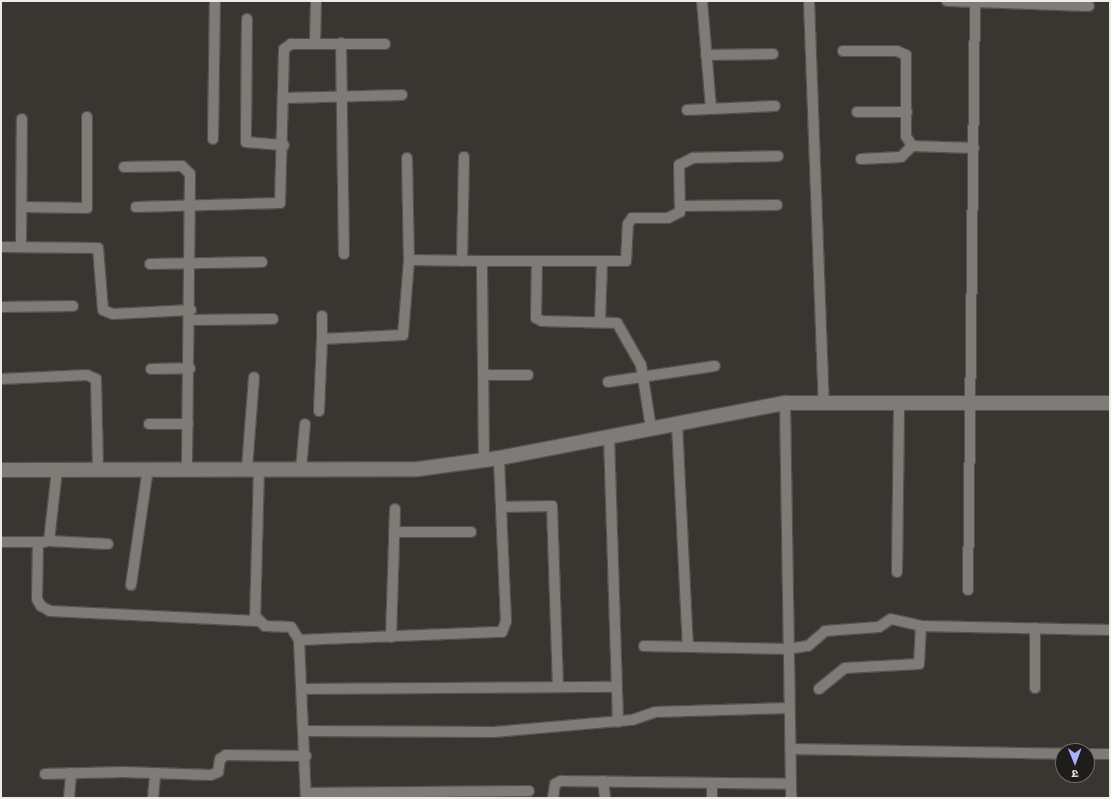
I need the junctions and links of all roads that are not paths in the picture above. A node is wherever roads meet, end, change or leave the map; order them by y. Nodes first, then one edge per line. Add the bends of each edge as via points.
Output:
1 (215, 1) edge
2 (316, 1) edge
3 (702, 1) edge
4 (810, 1) edge
5 (947, 1) edge
6 (956, 1) edge
7 (976, 3) junction
8 (1022, 3) edge
9 (1072, 3) edge
10 (1089, 6) dead end
11 (247, 19) dead end
12 (315, 43) junction
13 (341, 43) junction
14 (385, 44) dead end
15 (843, 51) dead end
16 (773, 54) dead end
17 (706, 55) junction
18 (402, 95) dead end
19 (284, 98) junction
20 (342, 98) junction
21 (775, 106) dead end
22 (711, 108) junction
23 (687, 110) dead end
24 (857, 112) dead end
25 (907, 112) junction
26 (87, 117) dead end
27 (22, 119) dead end
28 (213, 139) dead end
29 (284, 145) junction
30 (912, 146) junction
31 (974, 148) junction
32 (778, 156) dead end
33 (464, 157) dead end
34 (407, 158) dead end
35 (861, 159) dead end
36 (124, 167) dead end
37 (777, 205) dead end
38 (193, 206) junction
39 (682, 206) junction
40 (22, 207) junction
41 (136, 207) dead end
42 (1, 247) edge
43 (21, 247) junction
44 (344, 254) dead end
45 (409, 260) junction
46 (462, 261) junction
47 (482, 261) junction
48 (537, 261) junction
49 (262, 262) dead end
50 (602, 263) junction
51 (150, 264) dead end
52 (191, 264) junction
53 (73, 306) dead end
54 (1, 307) edge
55 (191, 315) junction
56 (322, 316) dead end
57 (274, 319) dead end
58 (600, 320) junction
59 (322, 339) junction
60 (715, 366) dead end
61 (190, 368) junction
62 (151, 369) dead end
63 (483, 375) junction
64 (528, 375) dead end
65 (254, 377) dead end
66 (645, 377) junction
67 (1, 379) edge
68 (608, 382) dead end
69 (973, 402) junction
70 (785, 403) junction
71 (824, 403) junction
72 (899, 403) junction
73 (1110, 403) edge
74 (320, 411) dead end
75 (149, 424) dead end
76 (188, 424) junction
77 (306, 424) dead end
78 (677, 424) junction
79 (651, 428) junction
80 (609, 436) junction
81 (499, 458) junction
82 (484, 460) junction
83 (187, 468) junction
84 (253, 468) junction
85 (301, 468) junction
86 (148, 469) junction
87 (1, 470) edge
88 (57, 470) junction
89 (98, 470) junction
90 (501, 507) junction
91 (395, 509) dead end
92 (394, 532) junction
93 (471, 532) dead end
94 (1, 542) edge
95 (43, 542) junction
96 (108, 544) dead end
97 (897, 572) dead end
98 (131, 585) dead end
99 (968, 590) dead end
100 (256, 621) junction
101 (921, 626) junction
102 (1035, 628) junction
103 (1110, 630) edge
104 (391, 637) junction
105 (299, 640) junction
106 (644, 646) dead end
107 (688, 647) junction
108 (788, 649) junction
109 (558, 687) junction
110 (618, 687) junction
111 (1035, 688) dead end
112 (303, 689) junction
113 (818, 689) dead end
114 (789, 708) junction
115 (618, 722) junction
116 (304, 731) junction
117 (790, 749) junction
118 (1055, 754) edge
119 (1095, 754) edge
120 (1110, 754) edge
121 (306, 756) junction
122 (71, 773) junction
123 (155, 773) junction
124 (45, 774) dead end
125 (603, 781) junction
126 (712, 784) junction
127 (791, 784) junction
128 (528, 791) dead end
129 (306, 795) edge
130 (457, 795) edge
131 (502, 795) edge
132 (69, 798) edge
133 (153, 798) edge
134 (553, 798) edge
135 (605, 798) edge
136 (712, 798) edge
137 (791, 798) edge

1 - 28 street
2 - 12 street
3 - 17 street
4 - 71 street
5 - 6 street
6 - 7 street
7 - 8 street
7 - 31 street
8 - 9 street
9 - 10 street
11 - 29 street via 246,142
12 - 13 street
12 - 19 street via 291,44 284,49
13 - 14 street
13 - 20 street
15 - 25 street via 897,51 906,55
16 - 17 street
17 - 22 street
18 - 20 street
19 - 20 street
19 - 29 street
20 - 44 street
21 - 22 street
22 - 23 street
24 - 25 street
25 - 30 street via 907,143
26 - 40 street via 87,208
27 - 40 street
29 - 38 street via 280,203
30 - 31 street
30 - 35 street via 901,157
31 - 69 street
32 - 39 street via 693,158 679,165
33 - 46 street
34 - 45 street
36 - 38 street via 188,168
37 - 39 street
38 - 41 street
38 - 52 street
39 - 50 street via 675,216 632,218 628,224 626,261
40 - 43 street
42 - 43 street
43 - 55 street via 98,248 100,304 106,312
45 - 46 street
45 - 59 street via 403,335
46 - 47 street
47 - 48 street
47 - 63 street
48 - 50 street
48 - 58 street via 535,316 538,320
49 - 52 street
50 - 58 street
51 - 52 street
52 - 55 street
53 - 54 street
55 - 57 street
55 - 61 street
56 - 59 street
58 - 66 street via 617,323 622,328
59 - 74 street
60 - 66 street
61 - 62 street
61 - 76 street
63 - 64 street
63 - 82 street
65 - 84 street
66 - 68 street
66 - 79 street
67 - 89 street via 87,375 96,379
69 - 72 street
69 - 73 street
69 - 99 street
70 - 71 street
70 - 78 street
70 - 108 street
71 - 72 street
72 - 97 street
75 - 76 street
76 - 83 street
77 - 85 street
78 - 79 street
78 - 107 street
79 - 80 street
80 - 81 street
80 - 110 street
81 - 82 street
81 - 90 street
82 - 85 street via 418,469
83 - 84 street
83 - 86 street
84 - 85 street
84 - 100 street
86 - 89 street
86 - 98 street
87 - 88 street
88 - 89 street
88 - 95 street
90 - 104 street via 506,621 502,632
90 - 109 street via 552,506
91 - 92 street
92 - 93 street
92 - 104 street
94 - 95 street
95 - 96 street
95 - 100 street via 37,599 41,606 50,611
100 - 105 street via 264,626 291,627
101 - 102 street
101 - 108 street via 891,619 879,627 824,631 808,646
101 - 113 street via 919,664 845,668
102 - 103 street
102 - 111 street
104 - 105 street
105 - 112 street
106 - 107 street
107 - 108 street
108 - 114 street
109 - 110 street
109 - 112 street
110 - 115 street
112 - 116 street
114 - 115 street via 654,712
114 - 117 street
115 - 116 street via 494,732
116 - 121 street
117 - 118 street
117 - 127 street
119 - 120 street
121 - 123 street via 226,755 220,759 215,774
121 - 129 street
122 - 123 street
122 - 124 street
122 - 132 street
123 - 133 street
125 - 126 street
125 - 134 street via 561,781 555,784
125 - 135 street
126 - 127 street
126 - 136 street
127 - 137 street
128 - 131 street
129 - 130 street
130 - 131 street

